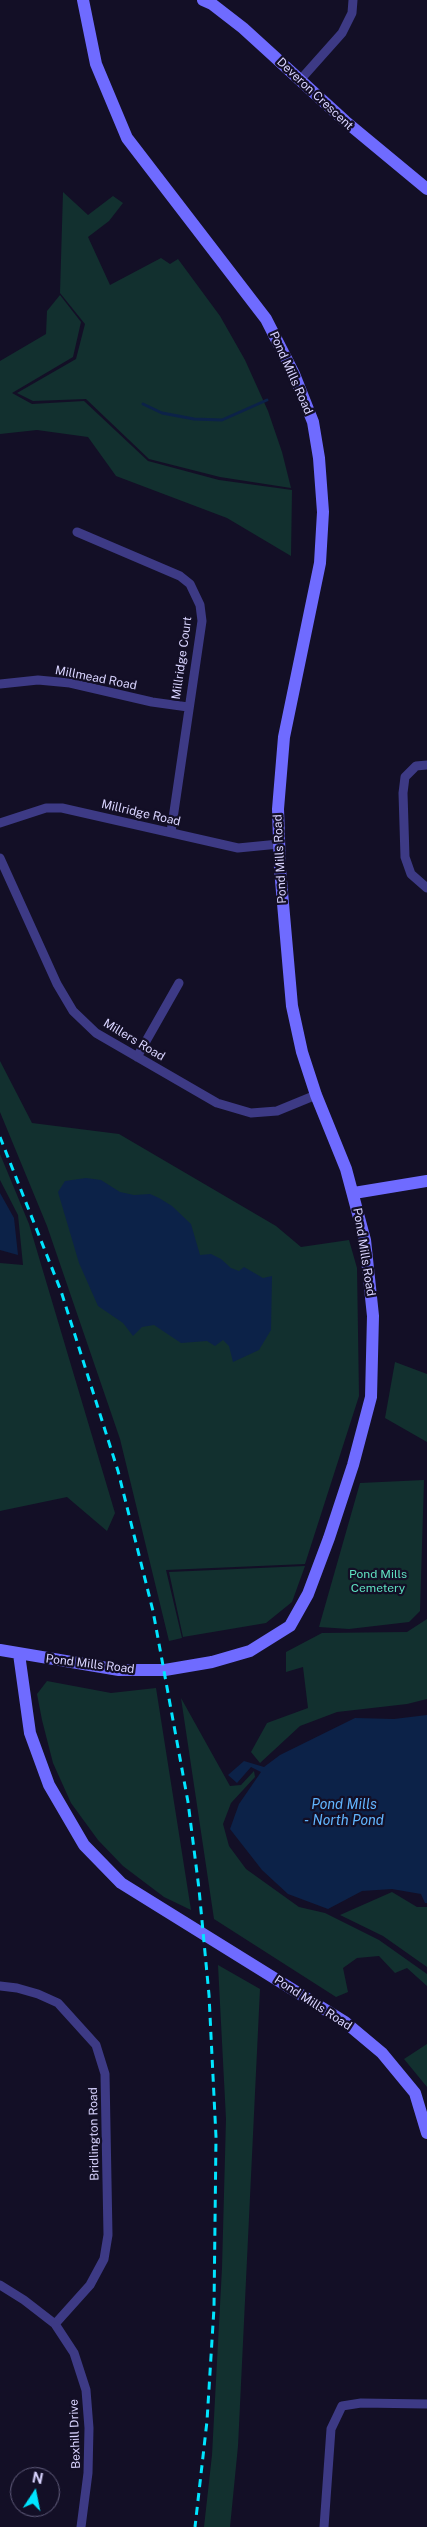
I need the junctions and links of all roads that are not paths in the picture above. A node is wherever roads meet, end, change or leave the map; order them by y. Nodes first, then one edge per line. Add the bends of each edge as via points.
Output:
1 (83, 0) edge
2 (203, 0) edge
3 (354, 0) edge
4 (301, 80) junction
5 (427, 189) edge
6 (77, 532) dead end
7 (0, 684) edge
8 (188, 707) junction
9 (427, 765) edge
10 (0, 823) edge
11 (171, 832) junction
12 (279, 844) junction
13 (0, 858) edge
14 (427, 888) edge
15 (180, 983) dead end
16 (137, 1057) junction
17 (316, 1095) junction
18 (427, 1182) edge
19 (354, 1193) junction
20 (0, 1650) edge
21 (19, 1654) junction
22 (0, 1986) edge
23 (427, 2133) edge
24 (0, 2285) edge
25 (55, 2324) junction
26 (427, 2404) edge
27 (81, 2527) edge
28 (324, 2527) edge

1 - 12 main road, Pond Mills Road via 96,64 127,138 266,318 313,422 320,458 323,512 320,563 284,737 278,809
2 - 4 main road, Deveron Crescent via 243,28
3 - 4 street via 352,13 342,33
4 - 5 main road, Deveron Crescent via 385,156
6 - 8 street, Millridge Court via 180,576 195,591 202,621
7 - 8 street, Millmead Road via 38,680 70,683
8 - 11 street, Millridge Court
9 - 14 street via 416,766 405,777 403,793 405,857 411,874
10 - 11 street, Millridge Road via 28,812 54,808
11 - 12 street, Millridge Road via 238,848
12 - 17 main road, Pond Mills Road via 292,1006
13 - 16 street, Millers Road via 57,984 73,1011 96,1032
15 - 16 street
16 - 17 street, Millers Road via 217,1103 251,1113 277,1111
17 - 19 main road, Pond Mills Road
18 - 19 main road
19 - 21 main road, Pond Mills Road via 365,1240 373,1316 371,1397 329,1538 308,1594 290,1626 250,1651 165,1670 119,1670
20 - 21 main road
21 - 23 main road, Pond Mills Road via 30,1733 49,1785 84,1845 121,1883 345,2022 382,2053 414,2093
22 - 25 street, Bridlington Road via 38,1994 58,2003 96,2045 105,2074 108,2234 104,2260 90,2285
24 - 25 street, Bexhill Drive
25 - 27 street, Bexhill Drive via 74,2353 86,2390 88,2474
26 - 28 street via 361,2403 342,2406 331,2429

